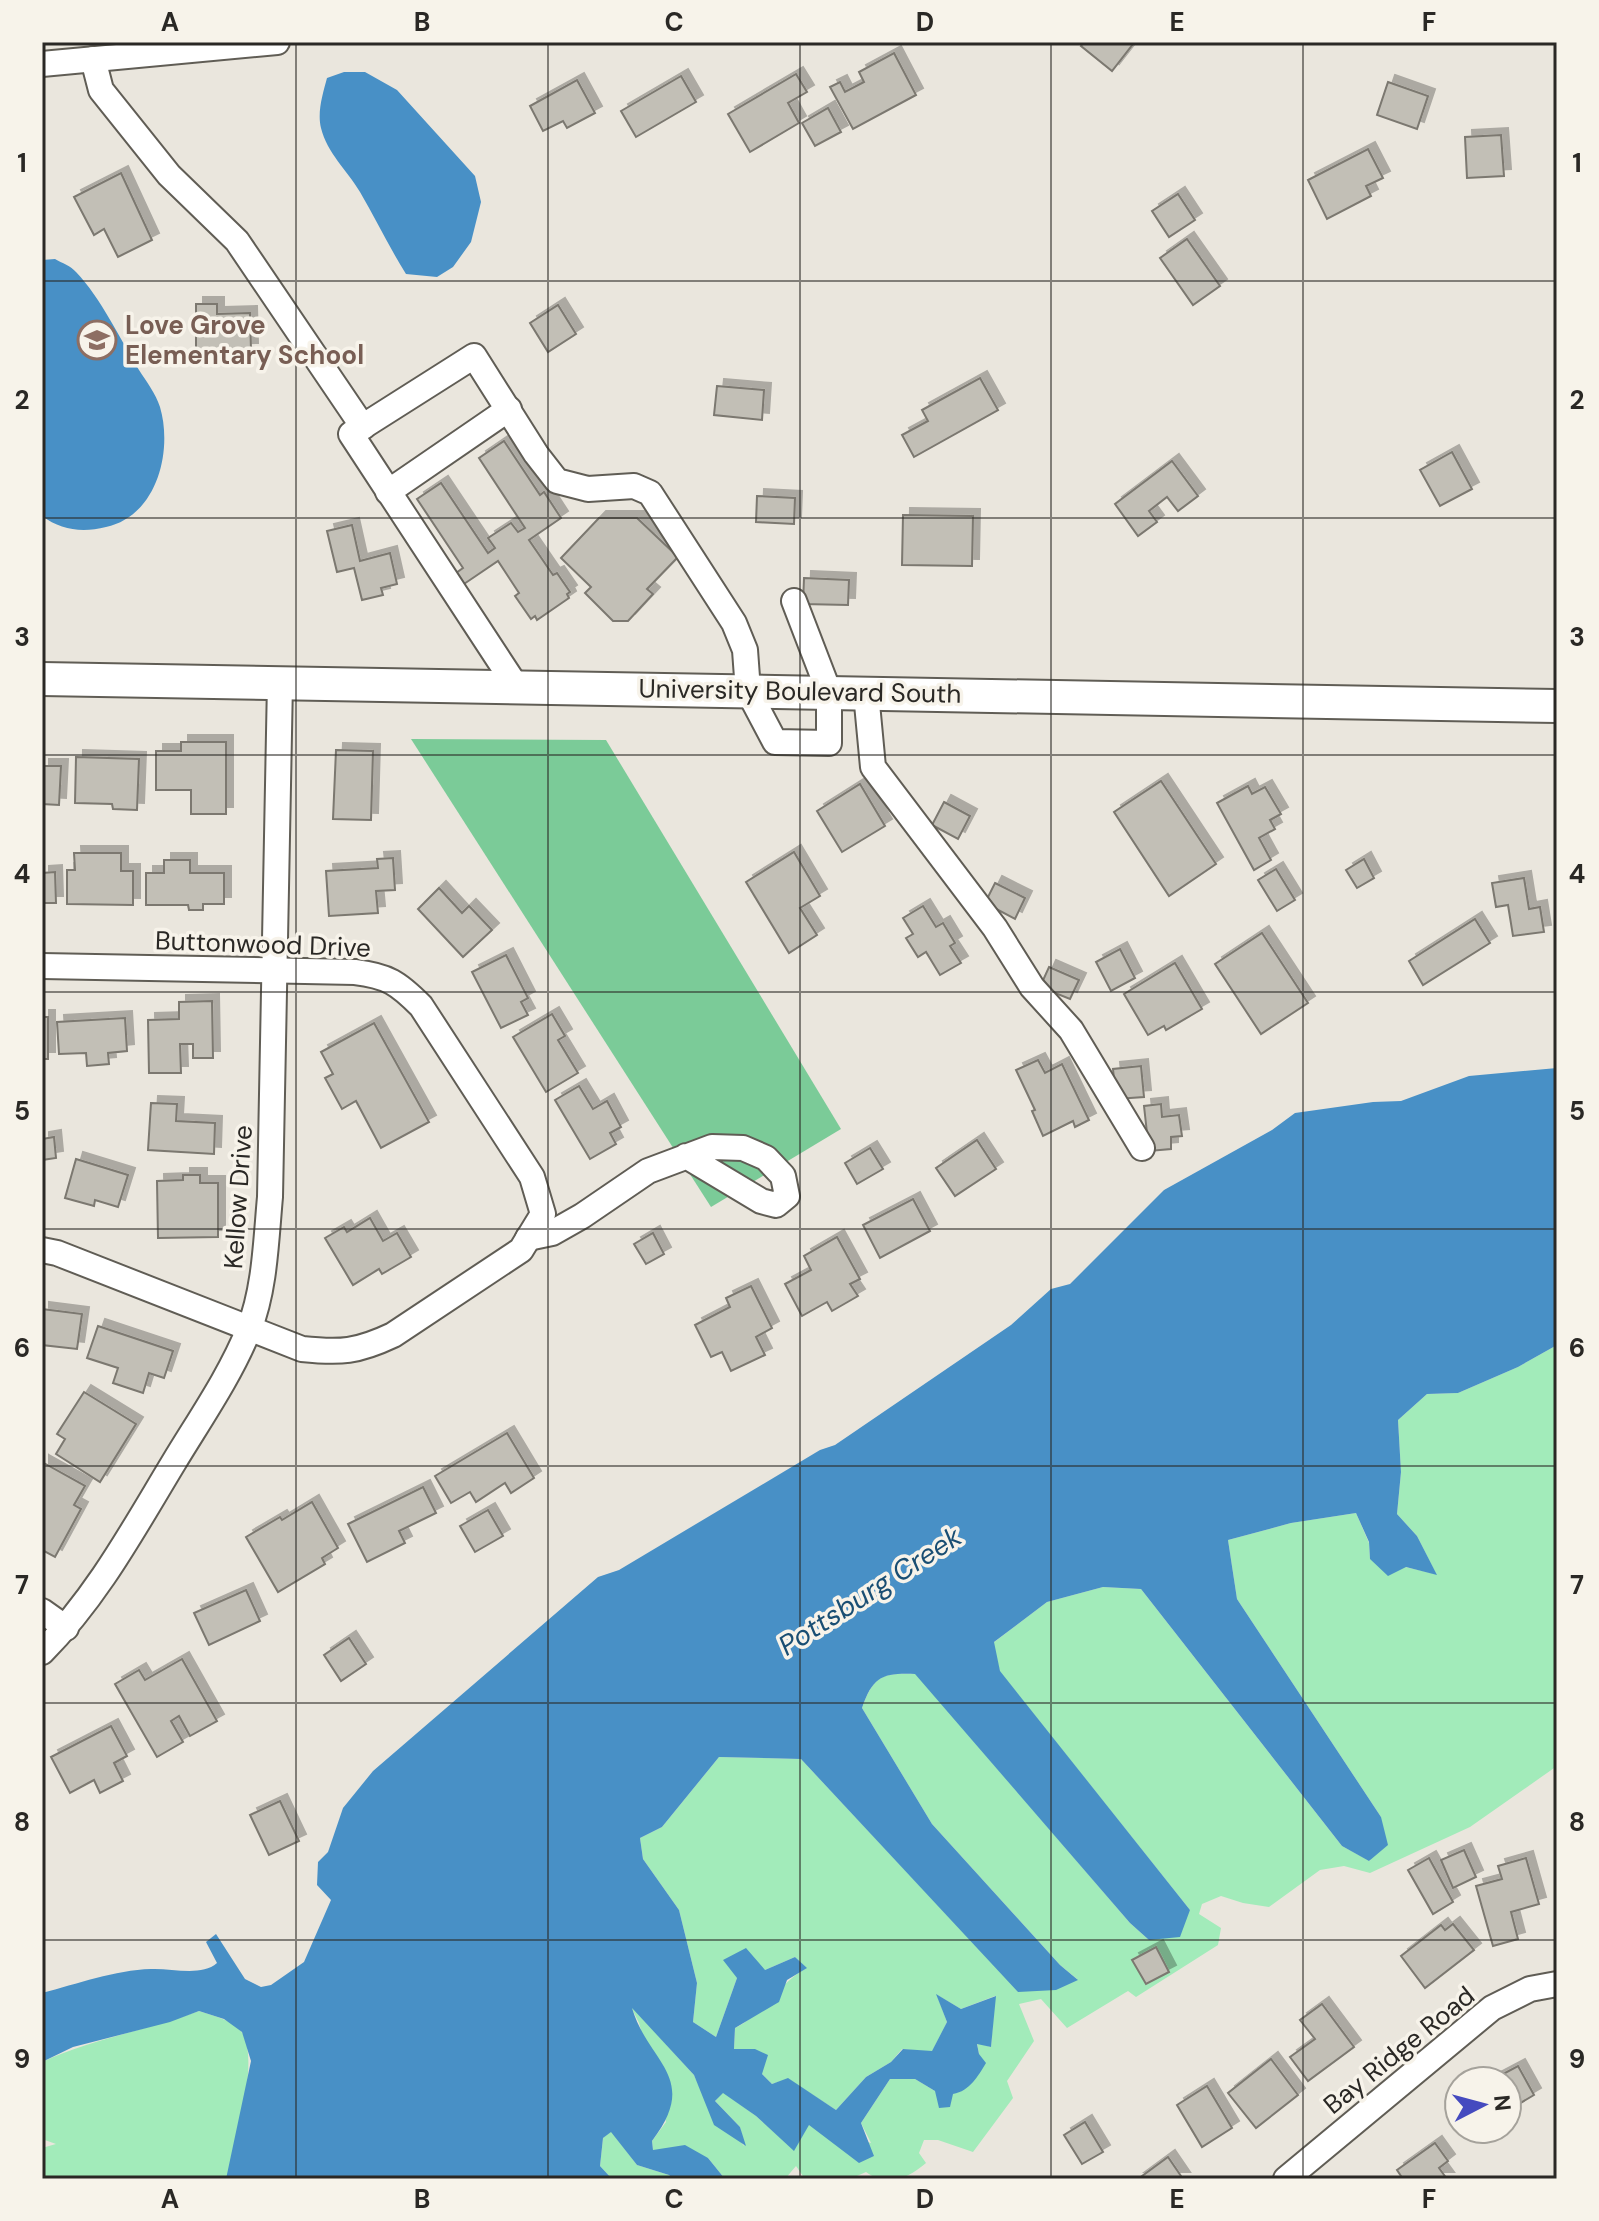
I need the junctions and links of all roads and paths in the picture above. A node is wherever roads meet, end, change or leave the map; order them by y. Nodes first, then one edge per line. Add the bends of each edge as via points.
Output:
1 (277, 42) edge
2 (93, 59) junction
3 (42, 64) edge
4 (509, 409) junction
5 (363, 427) junction
6 (388, 492) junction
7 (794, 601) dead end
8 (42, 679) edge
9 (280, 682) junction
10 (516, 686) junction
11 (748, 691) junction
12 (829, 692) junction
13 (866, 693) junction
14 (1557, 706) edge
15 (42, 966) edge
16 (273, 971) junction
17 (1142, 1148) dead end
18 (686, 1156) dead end
19 (528, 1238) junction
20 (42, 1250) edge
21 (250, 1328) junction
22 (42, 1611) edge
23 (66, 1628) junction
24 (42, 1652) edge
25 (1557, 1984) edge
26 (1286, 2179) edge

1 - 2 street
2 - 3 street
2 - 5 street via 101,90 169,175 237,241
4 - 5 street via 474,356
4 - 6 street
4 - 11 street via 557,481 588,489 634,486 650,493 734,623 745,650
5 - 6 street via 351,434
6 - 10 street
7 - 12 street
8 - 9 main road, University Boulevard South
9 - 10 main road, University Boulevard South
9 - 16 street, Kellow Drive
10 - 11 main road, University Boulevard South
11 - 12 main road, University Boulevard South
11 - 12 street via 775,742 829,743
12 - 13 main road, University Boulevard South
13 - 14 main road, University Boulevard South
13 - 17 street via 873,767 995,928 1032,987 1071,1030
15 - 16 street, Buttonwood Drive
16 - 19 street, Buttonwood Drive via 382,976 421,1006 532,1177 543,1214
16 - 21 street, Kellow Drive via 270,1197 263,1270
18 - 19 street via 648,1171 552,1233
19 - 21 street via 521,1250 370,1346 338,1353 302,1349
20 - 21 street
21 - 23 street, Kellow Drive via 104,1577
22 - 23 street
23 - 24 street, Kellow Drive
25 - 26 street, Bay Ridge Road via 1530,1989 1492,2008

